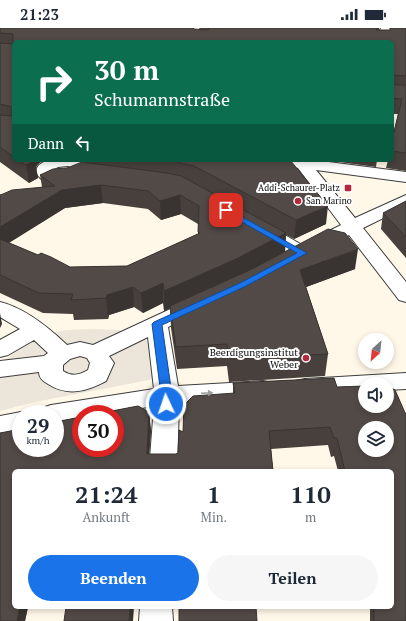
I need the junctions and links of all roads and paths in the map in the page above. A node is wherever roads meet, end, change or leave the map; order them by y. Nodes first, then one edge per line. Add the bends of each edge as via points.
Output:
1 (386, 28) edge
2 (382, 40) edge
3 (63, 162) edge
4 (73, 162) edge
5 (301, 162) edge
6 (406, 176) edge
7 (53, 179) junction
8 (33, 190) edge
9 (406, 200) edge
10 (249, 223) edge
11 (352, 226) junction
12 (303, 253) junction
13 (283, 263) edge
14 (406, 296) edge
15 (214, 297) edge
16 (0, 308) edge
17 (157, 324) junction
18 (39, 332) junction
19 (0, 350) edge
20 (95, 353) junction
21 (57, 358) junction
22 (0, 369) edge
23 (406, 381) edge
24 (166, 395) junction
25 (64, 412) edge
26 (12, 423) edge
27 (0, 425) edge
28 (162, 469) edge
29 (156, 609) edge
30 (156, 621) edge

1 - 2 street
3 - 7 street via 52,164 43,171 44,175
4 - 7 street via 83,166 90,174
5 - 6 street
5 - 11 street
7 - 8 street
9 - 11 street
10 - 12 street
11 - 12 street
11 - 14 street
12 - 13 street
15 - 17 street
16 - 18 street
17 - 20 street
17 - 24 street
18 - 19 street
18 - 21 street
20 - 21 street via 80,349
20 - 21 street via 102,363 98,375 84,389 64,383 52,374
21 - 22 street
24 -> 23 street
24 - 25 street
24 - 28 street
26 - 27 street
29 - 30 street

